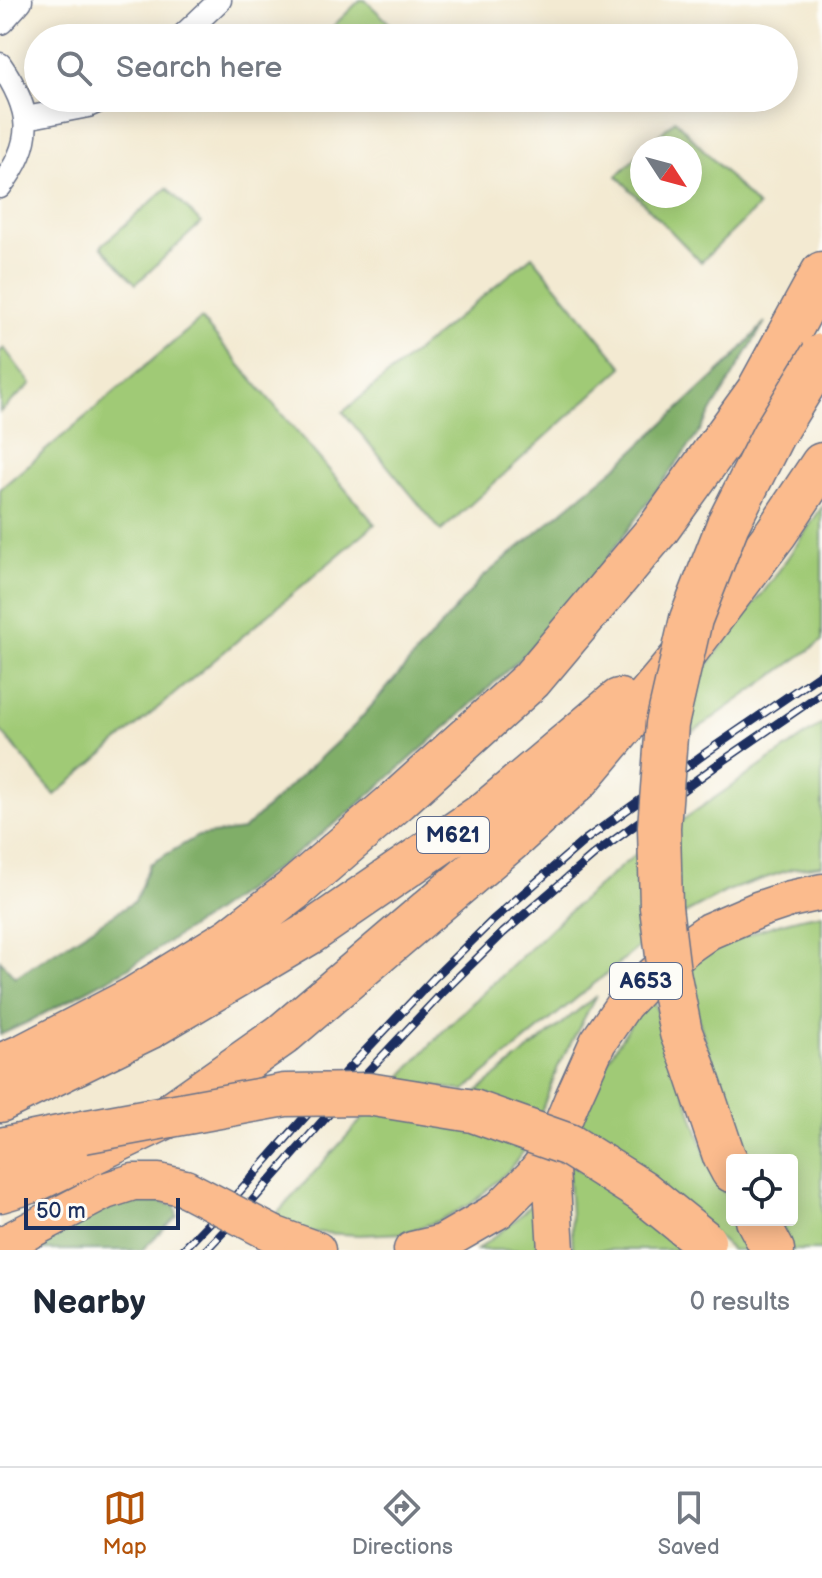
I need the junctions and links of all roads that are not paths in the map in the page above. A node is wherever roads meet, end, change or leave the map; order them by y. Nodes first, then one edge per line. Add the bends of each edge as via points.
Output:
1 (18, 0) edge
2 (220, 0) edge
3 (0, 20) edge
4 (195, 24) edge
5 (0, 64) edge
6 (24, 111) edge
7 (24, 112) edge
8 (57, 112) edge
9 (26, 118) junction
10 (0, 187) edge
11 (822, 273) edge
12 (822, 355) edge
13 (822, 463) edge
14 (822, 892) edge
15 (0, 1065) edge
16 (0, 1101) edge
17 (0, 1149) edge
18 (550, 1154) junction
19 (726, 1160) edge
20 (0, 1191) edge
21 (760, 1226) edge
22 (276, 1242) edge
23 (709, 1245) edge
24 (0, 1246) edge
25 (317, 1250) edge
26 (412, 1250) edge
27 (556, 1250) edge
28 (773, 1250) edge

1 - 3 street
2 - 4 street
5 - 6 street
7 - 9 street
8 - 9 street
9 - 10 street via 24,147
11 - 15 highway, M621 via 757,392 659,528 531,680 398,800 230,939 134,998
12 - 19 highway, bridge via 728,524 691,619 667,724 659,827 669,972 681,1033
13 - 16 highway, M621 via 763,540 623,697 486,812 310,933 149,1028
13 - 20 highway via 689,648 578,780 518,834 282,1035 163,1119 34,1181
14 - 18 main road, A653 via 760,909 709,931 642,985 598,1042
17 - 23 highway, bridge via 285,1095 368,1094 473,1111 569,1145 642,1191
18 - 26 main road, A653 via 499,1210 442,1243
18 - 27 main road, A653
21 - 28 highway
22 - 24 main road, bridge via 185,1188 133,1182 105,1191
22 - 25 main road

